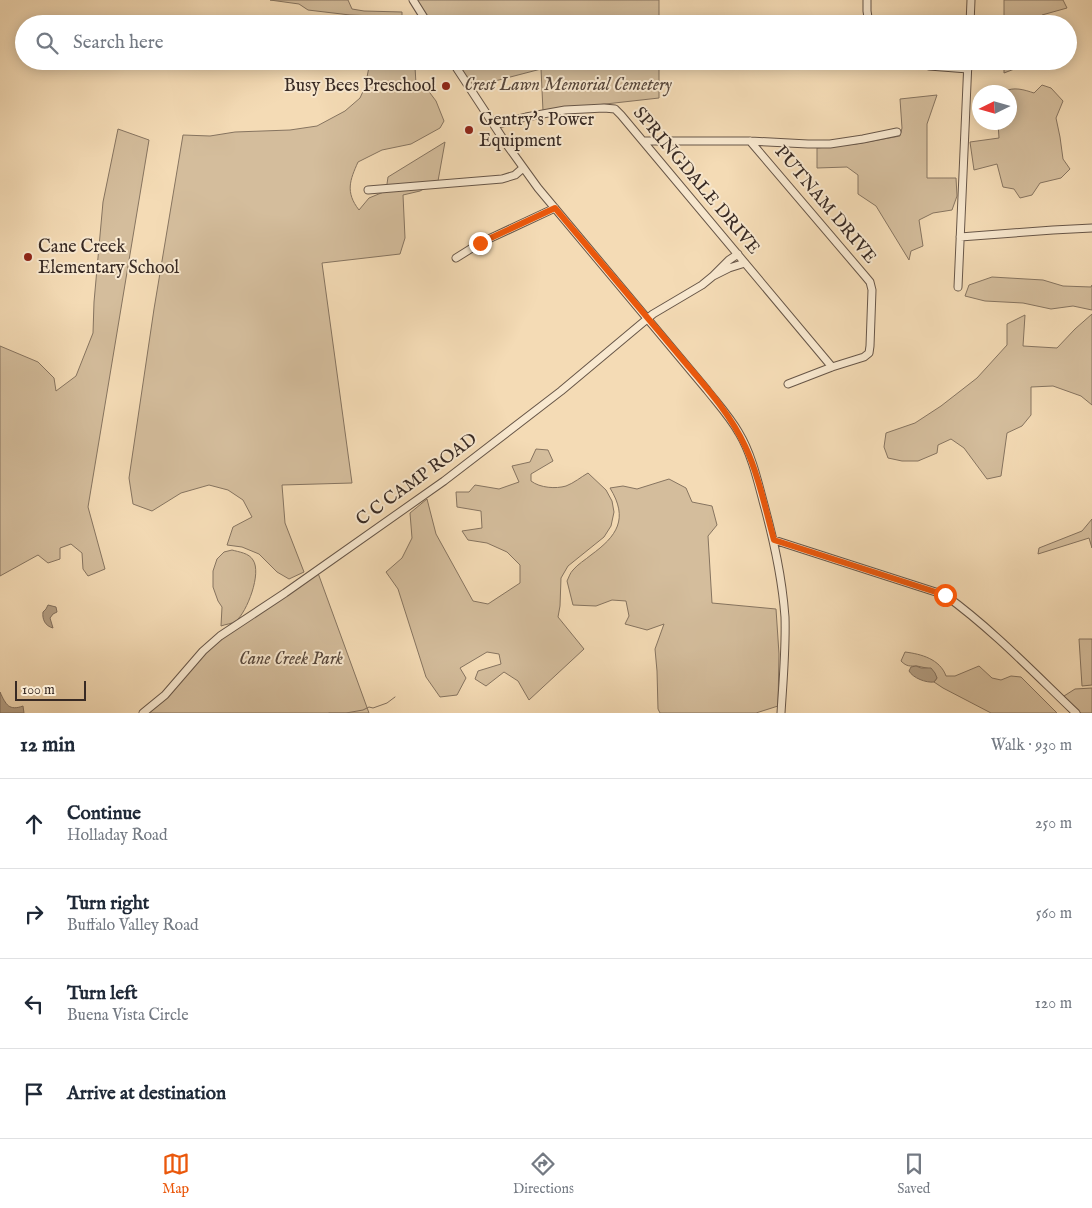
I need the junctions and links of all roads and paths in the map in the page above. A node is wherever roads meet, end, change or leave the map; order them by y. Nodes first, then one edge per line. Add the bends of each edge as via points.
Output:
1 (413, 0) edge
2 (867, 0) edge
3 (971, 0) edge
4 (422, 15) edge
5 (867, 15) edge
6 (970, 15) edge
7 (458, 70) edge
8 (968, 70) edge
9 (494, 125) junction
10 (897, 132) dead end
11 (643, 141) junction
12 (750, 141) junction
13 (523, 168) junction
14 (368, 190) dead end
15 (555, 208) junction
16 (1092, 228) edge
17 (960, 237) junction
18 (738, 254) junction
19 (456, 258) dead end
20 (745, 263) junction
21 (714, 276) junction
22 (958, 287) dead end
23 (648, 318) junction
24 (832, 367) junction
25 (788, 384) dead end
26 (774, 540) junction
27 (143, 713) edge
28 (781, 713) edge
29 (1076, 713) edge

1 - 4 street
2 - 5 street
3 - 6 street
7 - 9 street
8 - 17 street
9 - 11 street, SPRINGDALE DRIVE via 565,110 615,109
9 - 13 street
10 - 12 street via 830,144
11 - 12 street
11 - 18 street, SPRINGDALE DRIVE
12 - 24 street, PUTNAM DRIVE via 870,282 869,353
13 - 14 street via 502,179
13 - 15 street
15 - 19 street via 480,243
15 - 23 street
16 - 17 street
17 - 22 street
18 - 20 street, SPRINGDALE DRIVE
18 - 21 street
20 - 21 street
20 - 24 street, SPRINGDALE DRIVE
21 - 23 street, C C CAMP ROAD
23 - 26 street via 739,433 755,472
23 - 27 street, C C CAMP ROAD via 561,391 444,480 220,636 165,695
24 - 25 street, PUTNAM DRIVE
26 - 28 street via 785,620
26 - 29 street via 945,595 1007,647

